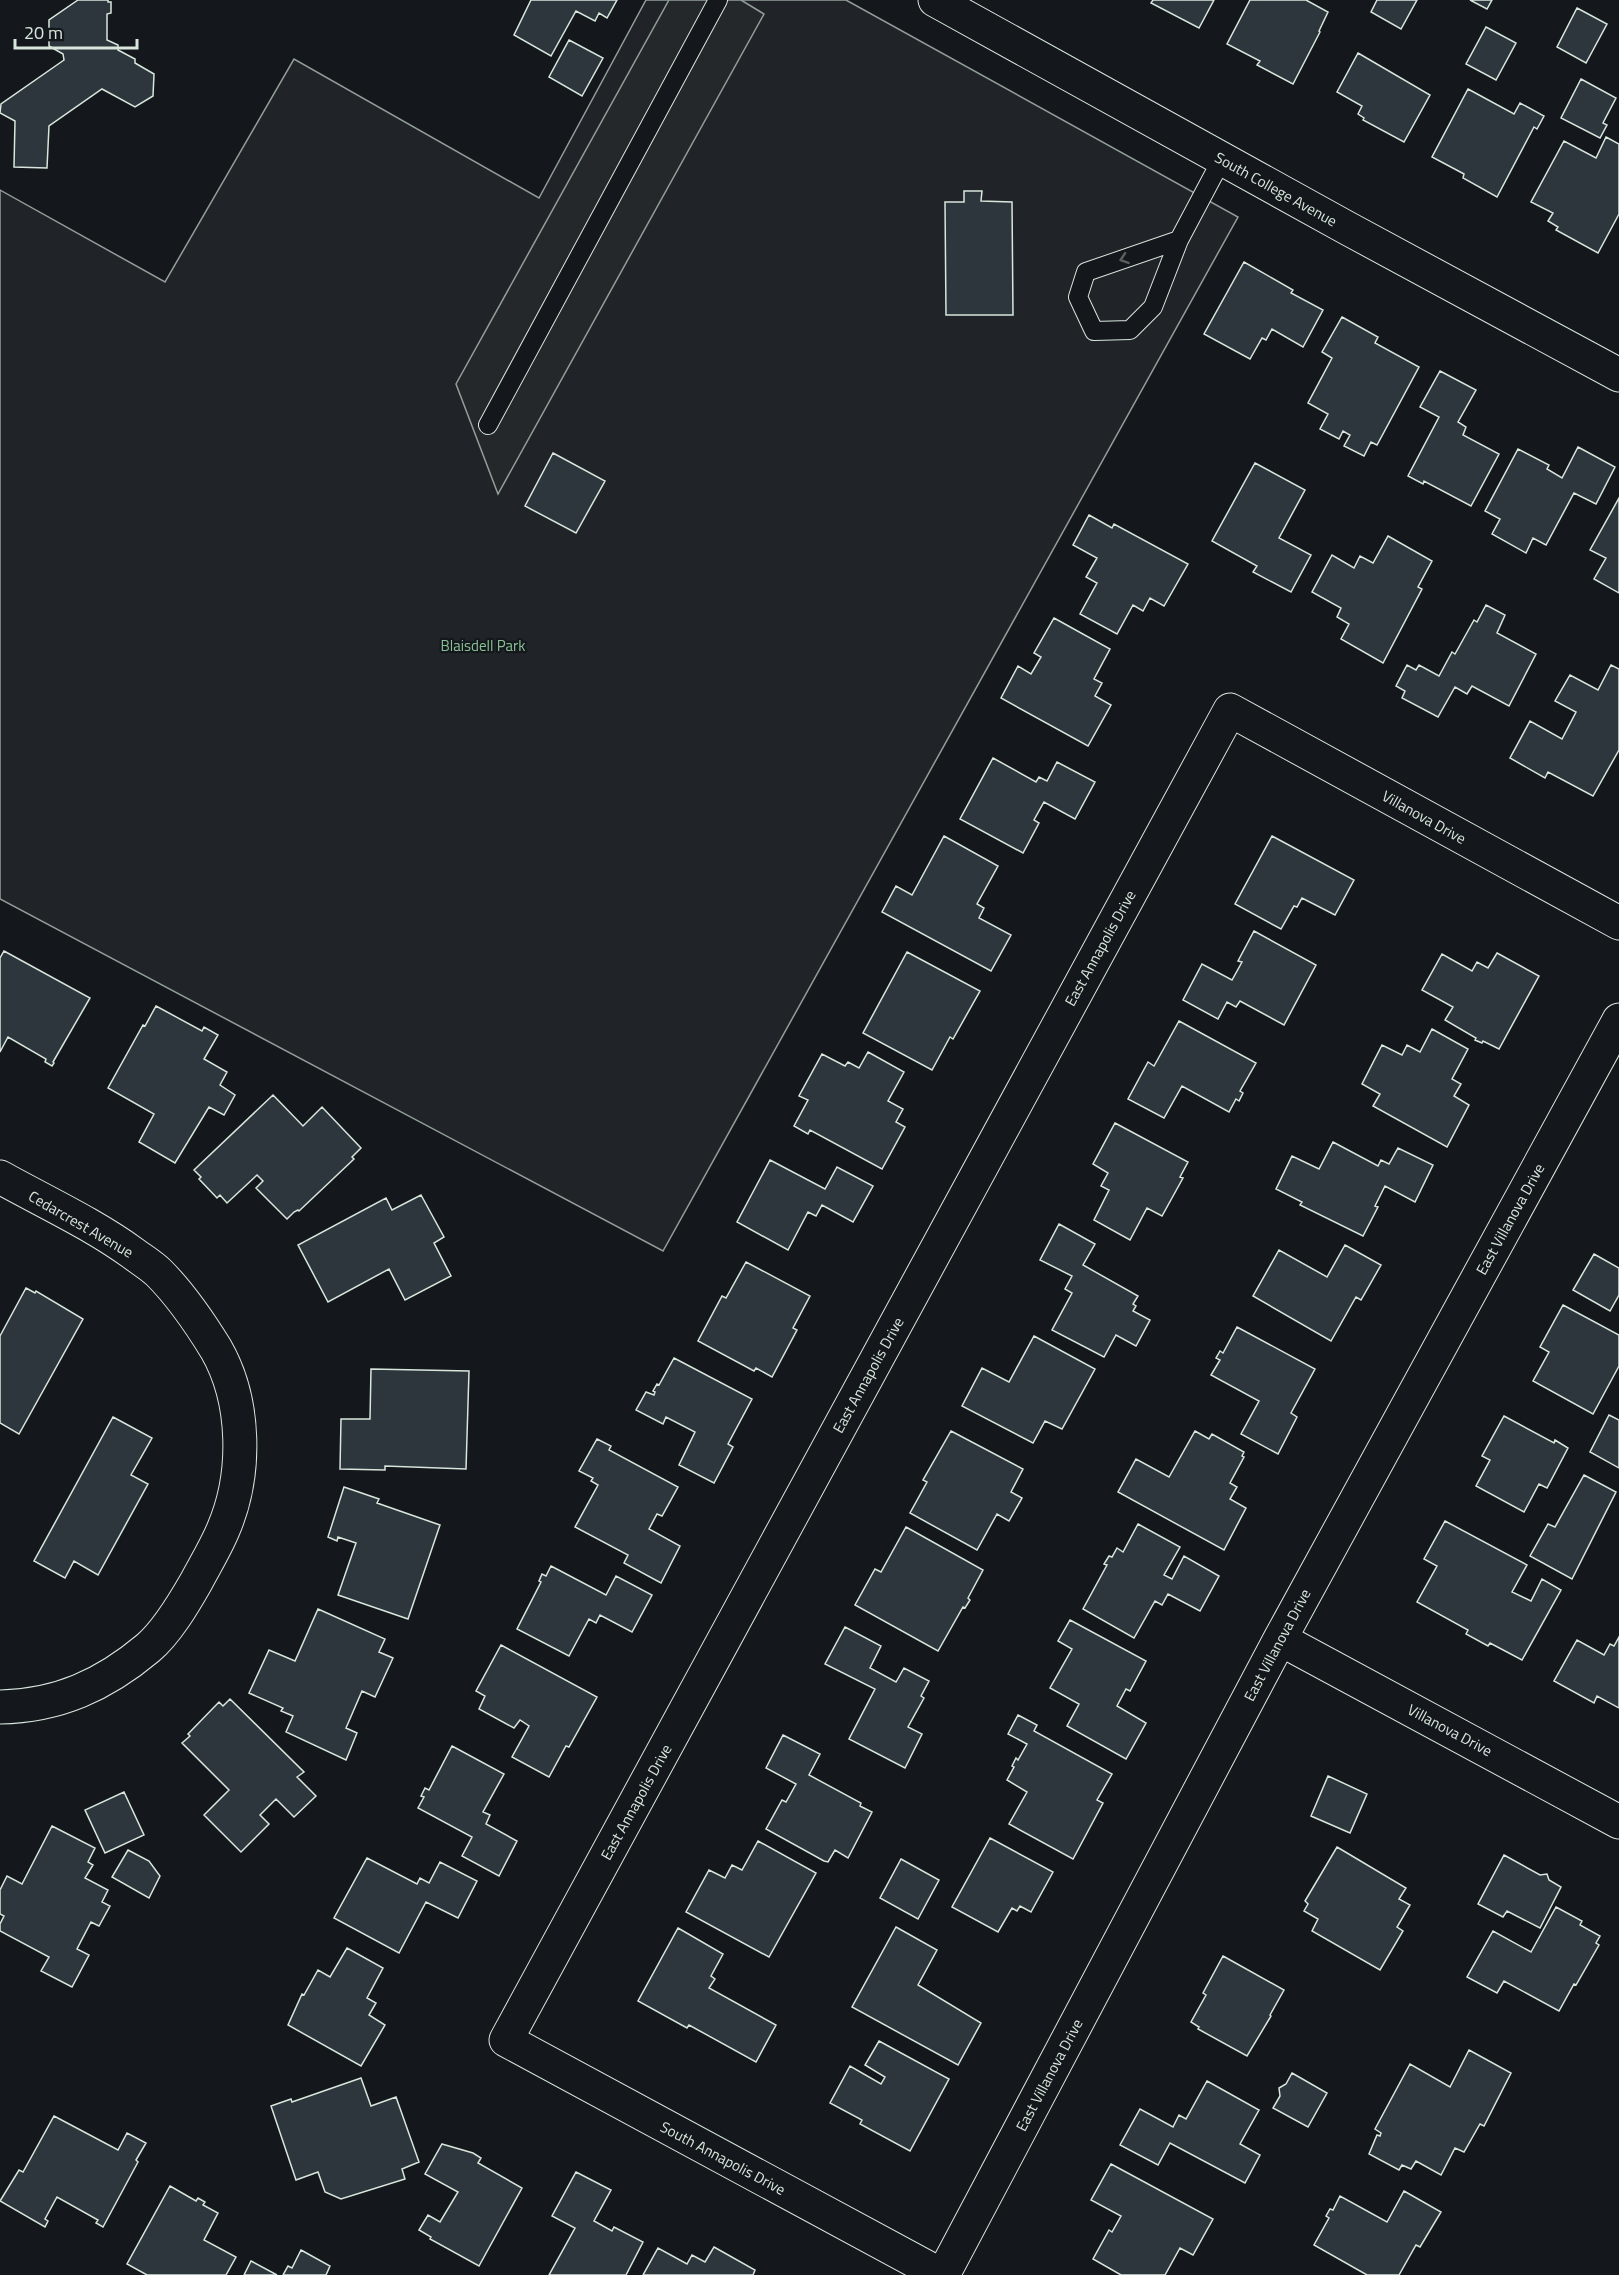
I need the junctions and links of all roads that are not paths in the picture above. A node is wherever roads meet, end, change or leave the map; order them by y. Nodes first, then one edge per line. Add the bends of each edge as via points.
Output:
1 (718, 0) edge
2 (935, 0) edge
3 (1222, 159) junction
4 (1179, 240) junction
5 (1619, 375) edge
6 (488, 425) dead end
7 (1230, 710) joint
8 (1619, 923) edge
9 (1619, 1020) edge
10 (0, 1177) edge
11 (1280, 1639) junction
12 (0, 1707) edge
13 (1619, 1822) edge
14 (506, 2040) joint
15 (942, 2275) edge

1 - 6 lane
2 - 3 street, South College Avenue
3 - 4 lane
3 - 5 street, South College Avenue
4 -> 4 lane via 1086,272 1078,297 1094,331 1130,330 1153,307
7 - 8 street, Villanova Drive
7 - 14 street, East Annapolis Drive
9 - 11 street, East Villanova Drive
10 - 12 street, Cedarcrest Avenue via 116,1241 158,1272 217,1351 236,1396 239,1442 236,1487 224,1528 182,1607 150,1646 112,1674 66,1697 25,1707
11 - 13 street, Villanova Drive
11 - 15 street, East Villanova Drive
14 - 15 street, South Annapolis Drive

